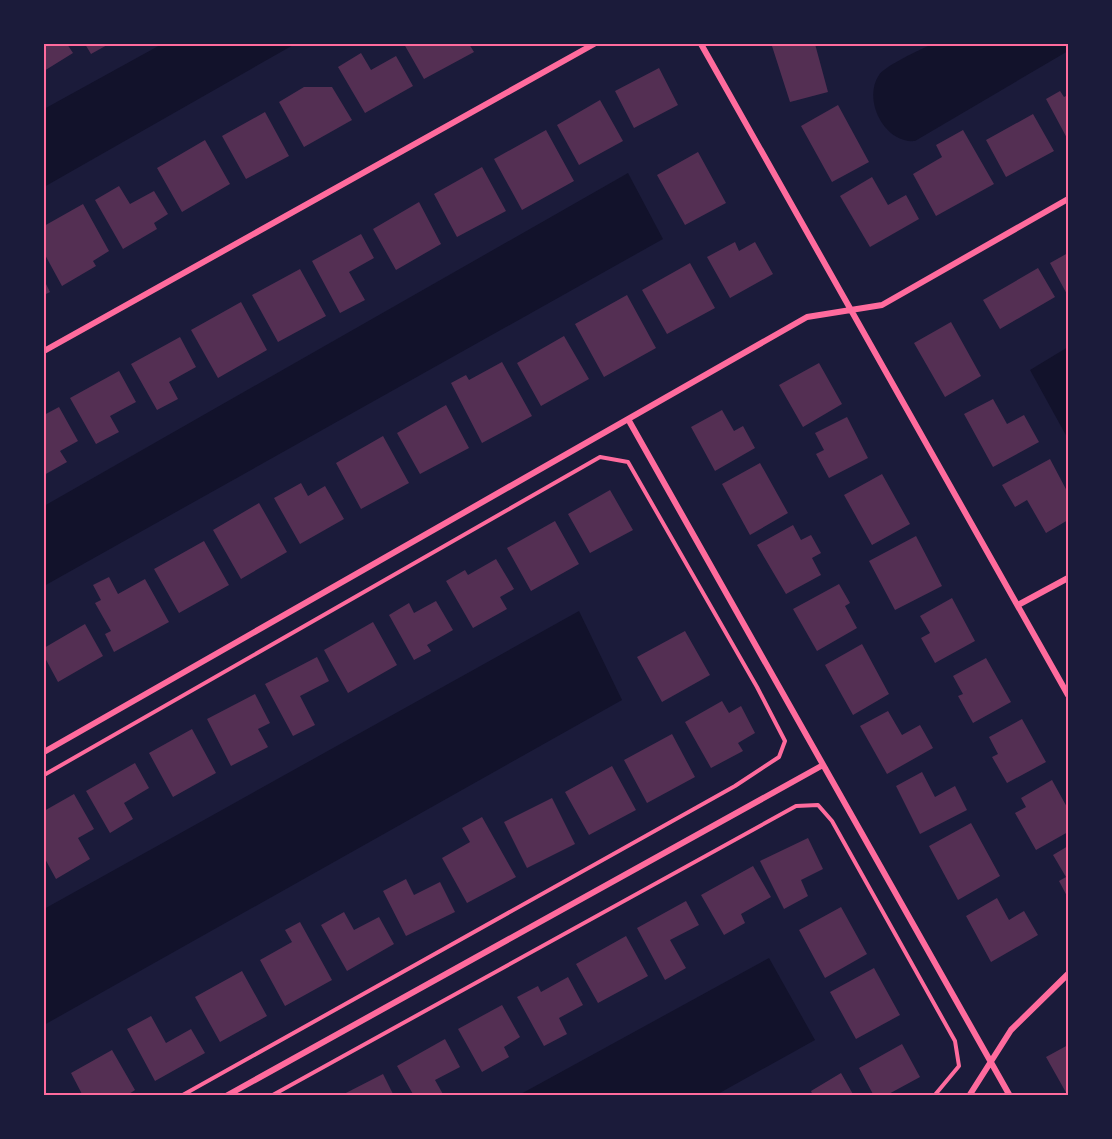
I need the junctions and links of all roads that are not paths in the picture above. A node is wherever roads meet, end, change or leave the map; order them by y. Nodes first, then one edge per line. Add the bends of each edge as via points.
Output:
1 (594, 44) edge
2 (701, 44) edge
3 (1068, 199) edge
4 (851, 310) junction
5 (44, 351) edge
6 (628, 419) junction
7 (1068, 578) edge
8 (1018, 605) junction
9 (1068, 695) edge
10 (44, 752) edge
11 (824, 765) junction
12 (1068, 974) edge
13 (992, 1062) junction
14 (226, 1095) edge
15 (969, 1095) edge
16 (1010, 1095) edge

1 - 5 street
2 - 4 street
3 - 4 street via 882,305
4 - 6 street via 807,317
4 - 8 street
6 - 10 street
6 - 11 street
7 - 8 street
8 - 9 street
11 - 13 street
11 - 14 street
12 - 13 street via 1011,1030
13 - 15 street
13 - 16 street

